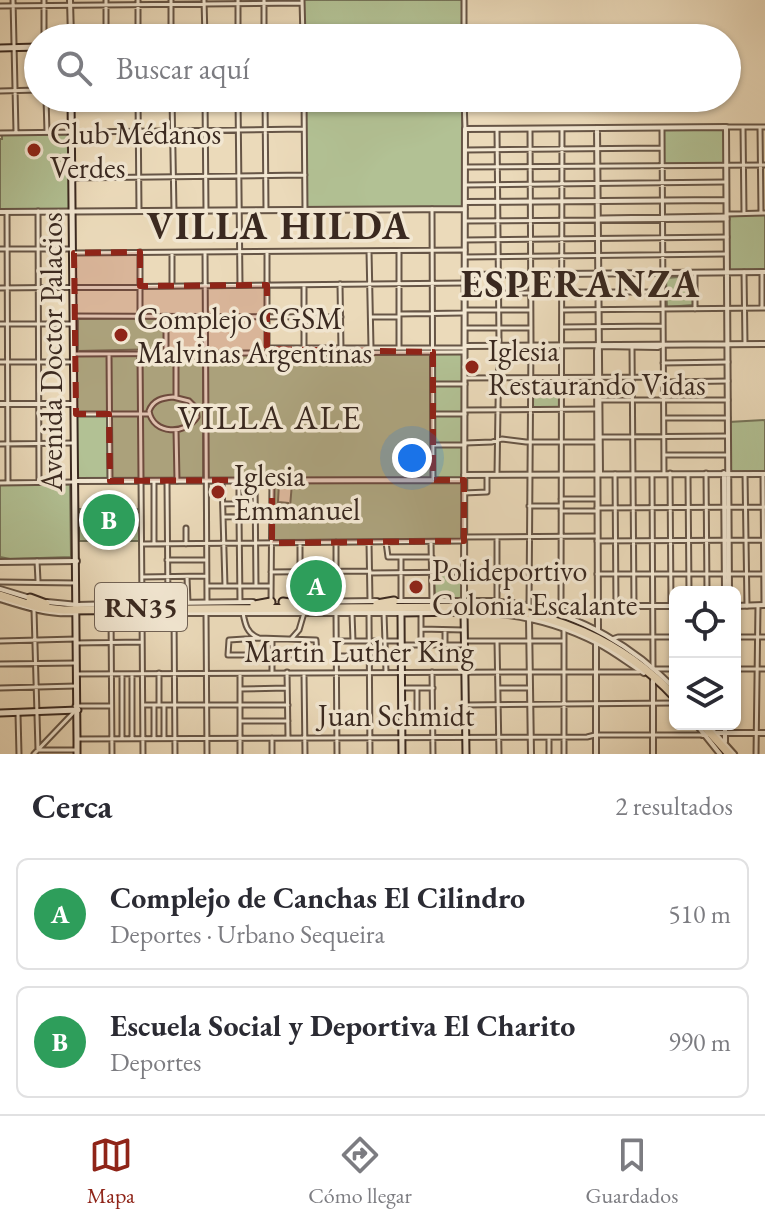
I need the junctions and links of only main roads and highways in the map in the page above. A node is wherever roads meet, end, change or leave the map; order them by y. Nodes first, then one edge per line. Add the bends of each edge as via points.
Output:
1 (0, 48) edge
2 (24, 48) edge
3 (72, 112) edge
4 (74, 324) junction
5 (74, 362) junction
6 (74, 404) junction
7 (74, 443) junction
8 (0, 594) edge
9 (30, 598) road end
10 (16, 600) junction
11 (271, 602) road end
12 (283, 602) road end
13 (156, 603) road end
14 (508, 603) road end
15 (446, 606) junction
16 (464, 606) junction
17 (197, 607) junction
18 (227, 607) junction
19 (320, 607) junction
20 (208, 608) junction
21 (74, 609) junction
22 (142, 609) junction
23 (353, 609) junction
24 (187, 613) road end
25 (263, 613) road end
26 (276, 613) road end
27 (384, 613) road end
28 (403, 613) junction
29 (493, 613) road end
30 (58, 614) road end
31 (531, 617) junction
32 (554, 618) junction
33 (565, 623) junction
34 (595, 636) junction
35 (609, 639) junction
36 (635, 654) road end
37 (628, 662) road end
38 (669, 691) edge
39 (669, 692) edge
40 (76, 709) junction
41 (0, 712) edge
42 (706, 730) edge
43 (725, 751) edge
44 (77, 752) edge
45 (402, 754) edge
46 (466, 754) edge

1 - 2 main road
3 - 4 main road, Avenida Doctor Palacios
4 - 5 main road, Avenida Doctor Palacios
4 - 5 main road, Avenida Doctor Palacios
5 - 6 main road, Avenida Doctor Palacios
6 - 7 main road, Avenida Doctor Palacios
6 - 7 main road, Avenida Doctor Palacios
7 - 21 main road, Avenida Doctor Palacios
8 - 10 highway, RN35
8 - 21 highway, RN35
9 - 21 highway
10 - 21 highway, RN35
10 - 30 highway
11 - 18 highway
12 - 19 highway
13 - 17 highway
14 - 32 highway
15 - 16 highway, RN35
15 - 23 highway, RN35
15 - 23 highway via 401,601
15 - 28 highway
16 - 28 main road
16 - 31 highway, RN35
16 - 32 highway, RN35 via 510,608
16 - 46 main road
17 - 20 highway, RN35
17 - 21 highway, RN35
18 - 19 highway, RN35
18 - 20 highway, RN35
19 - 20 highway, RN35
19 - 23 highway, RN35
19 - 26 highway
20 - 22 highway, RN35
20 - 25 highway
21 - 22 highway, RN35
21 - 40 main road, Avenida Doctor Palacios
22 - 24 highway
23 - 27 highway
28 - 45 main road
29 - 31 highway
31 - 33 highway, RN35
32 - 33 highway, RN35
33 - 34 highway, RN35
33 - 35 highway, RN35
34 - 37 highway
34 - 39 highway, RN35
35 - 36 highway
35 - 38 highway, RN35
40 - 41 main road
40 - 44 main road, Avenida Doctor Palacios
42 - 43 highway

